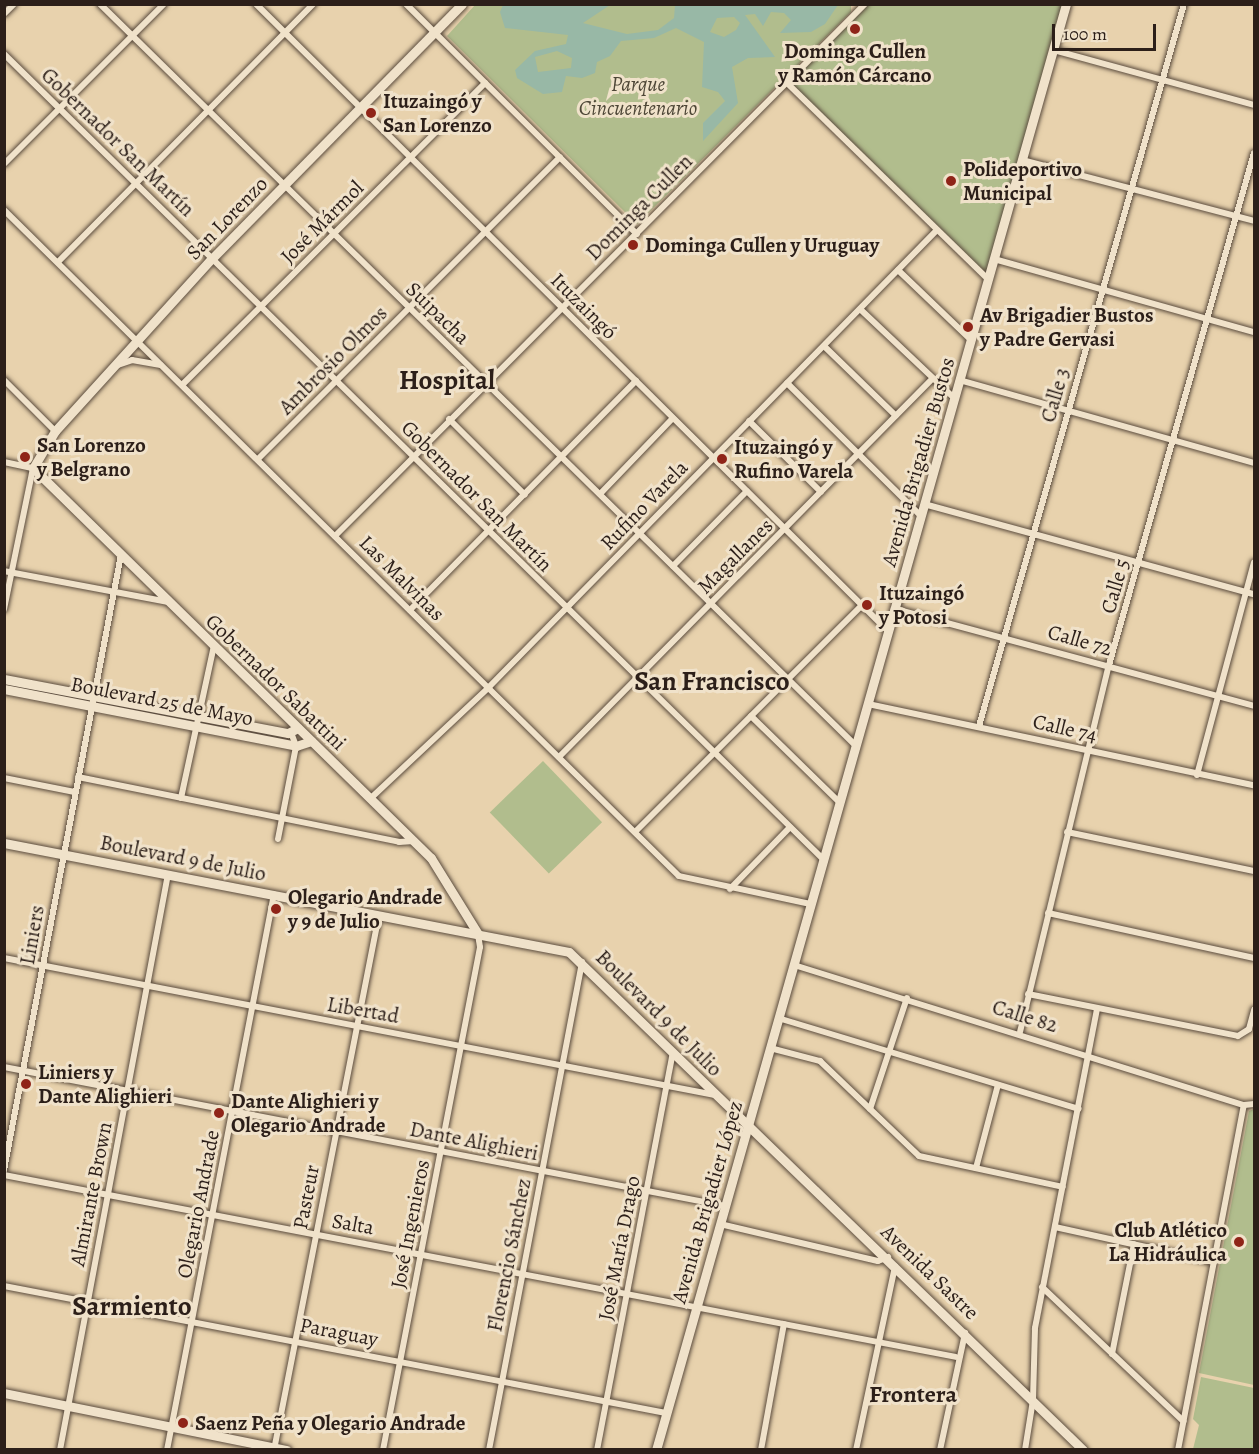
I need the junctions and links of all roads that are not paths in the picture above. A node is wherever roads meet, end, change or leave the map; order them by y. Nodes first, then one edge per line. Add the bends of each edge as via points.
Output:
1 (14, 4) edge
2 (100, 4) edge
3 (164, 4) edge
4 (256, 4) edge
5 (313, 4) edge
6 (406, 4) edge
7 (462, 4) edge
8 (1066, 4) edge
9 (1184, 4) edge
10 (861, 6) edge
11 (4, 14) edge
12 (434, 32) junction
13 (284, 33) junction
14 (132, 36) junction
15 (1053, 50) junction
16 (4, 54) edge
17 (1163, 79) junction
18 (485, 82) junction
19 (787, 83) junction
20 (1254, 105) edge
21 (359, 107) junction
22 (59, 108) junction
23 (206, 109) junction
24 (1254, 153) edge
25 (409, 157) junction
26 (560, 157) junction
27 (1022, 160) junction
28 (4, 164) edge
29 (136, 183) junction
30 (284, 185) junction
31 (1131, 187) junction
32 (4, 210) edge
33 (1236, 216) junction
34 (1254, 221) edge
35 (485, 231) junction
36 (936, 231) junction
37 (333, 233) junction
38 (637, 234) junction
39 (212, 258) junction
40 (994, 259) junction
41 (58, 262) junction
42 (898, 270) junction
43 (988, 279) junction
44 (1102, 289) junction
45 (261, 306) junction
46 (560, 306) junction
47 (409, 308) junction
48 (860, 309) junction
49 (1208, 319) junction
50 (1254, 332) edge
51 (137, 340) junction
52 (971, 340) junction
53 (824, 346) junction
54 (163, 365) junction
55 (112, 368) junction
56 (933, 378) junction
57 (4, 380) edge
58 (336, 380) junction
59 (959, 380) junction
60 (636, 381) junction
61 (485, 382) junction
62 (787, 383) junction
63 (182, 385) junction
64 (954, 399) junction
65 (1068, 411) junction
66 (896, 416) junction
67 (673, 418) junction
68 (449, 419) junction
69 (750, 421) junction
70 (55, 431) junction
71 (1173, 440) junction
72 (859, 454) junction
73 (414, 456) junction
74 (562, 458) junction
75 (714, 458) junction
76 (258, 459) junction
77 (4, 462) edge
78 (1254, 463) edge
79 (33, 468) junction
80 (747, 491) junction
81 (821, 492) junction
82 (600, 494) junction
83 (525, 495) junction
84 (924, 504) junction
85 (921, 516) junction
86 (785, 528) junction
87 (490, 531) junction
88 (1035, 532) junction
89 (640, 533) junction
90 (335, 536) junction
91 (121, 555) junction
92 (1139, 562) junction
93 (1254, 562) edge
94 (673, 566) junction
95 (8, 571) edge
96 (113, 591) junction
97 (1246, 591) junction
98 (1254, 594) edge
99 (168, 602) junction
100 (711, 603) junction
101 (862, 605) junction
102 (567, 607) junction
103 (4, 609) edge
104 (895, 609) junction
105 (410, 610) junction
106 (888, 631) junction
107 (1004, 636) junction
108 (214, 646) junction
109 (1108, 665) junction
110 (638, 677) junction
111 (4, 679) edge
112 (788, 679) junction
113 (489, 687) junction
114 (4, 689) edge
115 (93, 695) junction
116 (1218, 695) junction
117 (868, 704) junction
118 (92, 706) junction
119 (1254, 706) edge
120 (198, 715) junction
121 (751, 716) junction
122 (196, 726) junction
123 (978, 726) junction
124 (295, 730) junction
125 (311, 741) junction
126 (296, 746) junction
127 (856, 746) junction
128 (1086, 750) junction
129 (714, 752) junction
130 (560, 757) junction
131 (1197, 775) junction
132 (78, 777) junction
133 (4, 778) edge
134 (1254, 785) edge
135 (75, 792) junction
136 (181, 798) junction
137 (371, 798) junction
138 (840, 803) junction
139 (283, 818) junction
140 (790, 827) junction
141 (635, 832) junction
142 (1066, 832) junction
143 (278, 838) dead end
144 (414, 841) junction
145 (4, 843) edge
146 (63, 854) junction
147 (824, 860) junction
148 (1254, 871) edge
149 (168, 874) junction
150 (730, 889) junction
151 (274, 894) junction
152 (811, 904) junction
153 (1048, 913) junction
154 (379, 915) junction
155 (478, 934) junction
156 (4, 958) edge
157 (1254, 958) edge
158 (582, 962) junction
159 (43, 965) junction
160 (794, 965) junction
161 (148, 986) junction
162 (1028, 994) junction
163 (907, 998) junction
164 (253, 1007) junction
165 (1097, 1009) junction
166 (1254, 1010) edge
167 (778, 1018) junction
168 (356, 1025) junction
169 (1020, 1032) junction
170 (462, 1045) junction
171 (770, 1048) junction
172 (890, 1051) junction
173 (673, 1053) junction
174 (1089, 1054) junction
175 (561, 1066) junction
176 (4, 1067) edge
177 (23, 1071) junction
178 (999, 1084) junction
179 (666, 1086) junction
180 (128, 1091) junction
181 (716, 1095) junction
182 (1254, 1104) edge
183 (1244, 1105) junction
184 (870, 1109) junction
185 (1079, 1109) junction
186 (232, 1111) junction
187 (748, 1124) junction
188 (336, 1131) junction
189 (441, 1151) junction
190 (976, 1168) junction
191 (4, 1170) edge
192 (543, 1170) junction
193 (4, 1175) edge
194 (1063, 1187) junction
195 (647, 1191) junction
196 (108, 1195) junction
197 (725, 1206) junction
198 (212, 1215) junction
199 (720, 1224) junction
200 (1054, 1227) junction
201 (316, 1234) junction
202 (1134, 1244) junction
203 (421, 1254) junction
204 (888, 1256) junction
205 (1214, 1262) junction
206 (896, 1264) junction
207 (522, 1274) junction
208 (4, 1286) edge
209 (1042, 1287) junction
210 (627, 1294) junction
211 (88, 1303) junction
212 (696, 1308) junction
213 (192, 1322) junction
214 (784, 1324) junction
215 (965, 1332) junction
216 (296, 1340) junction
217 (876, 1341) junction
218 (1112, 1354) junction
219 (956, 1357) junction
220 (400, 1360) junction
221 (502, 1381) junction
222 (4, 1393) edge
223 (4, 1399) edge
224 (1032, 1400) junction
225 (606, 1403) junction
226 (68, 1408) junction
227 (666, 1413) junction
228 (1184, 1421) junction
229 (171, 1428) junction
230 (275, 1448) edge
231 (60, 1449) edge
232 (167, 1449) edge
233 (286, 1449) edge
234 (383, 1449) edge
235 (489, 1449) edge
236 (597, 1449) edge
237 (656, 1449) edge
238 (760, 1449) edge
239 (857, 1449) edge
240 (940, 1449) edge
241 (1025, 1449) edge
242 (1083, 1449) edge
243 (1178, 1449) edge

1 - 11 street
2 - 14 street, Suipacha
3 - 14 street
4 - 13 street, Ituzaingó
5 - 13 street
6 - 12 street
7 - 12 main road, San Lorenzo
8 - 15 main road, Avenida Brigadier Bustos
9 - 17 street, Calle 3
10 - 19 street, Dominga Cullen
12 - 18 street
12 - 21 main road, San Lorenzo
13 - 21 street, Ituzaingó
13 - 23 street
14 - 22 street
14 - 23 street, Suipacha
15 - 17 street
15 - 27 main road, Avenida Brigadier Bustos
16 - 22 street, Gobernador San Martín
17 - 20 street
17 - 31 street, Calle 3
18 - 25 street, José Mármol
18 - 26 street
19 - 36 street
19 - 38 street, Dominga Cullen
21 - 25 street, Ituzaingó
21 - 30 main road, San Lorenzo
22 - 28 street
22 - 29 street, Gobernador San Martín
23 - 29 street
23 - 30 street, Suipacha
24 - 33 street, Calle 5
25 - 35 street, Ituzaingó
25 - 37 street, José Mármol
26 - 35 street, Ambrosio Olmos
26 - 38 street
27 - 31 street
27 - 40 main road, Avenida Brigadier Bustos
29 - 39 street, Gobernador San Martín
29 - 41 street
30 - 37 street, Suipacha
30 - 39 main road, San Lorenzo
31 - 33 street
31 - 44 street, Calle 3
32 - 41 street, Las Malvinas
33 - 34 street
33 - 49 street, Calle 5
35 - 46 street, Ituzaingó
35 - 47 street, Ambrosio Olmos
36 - 42 street, Rufino Varela
36 - 43 street
37 - 45 street, José Mármol
37 - 47 street, Suipacha
38 - 46 street, Dominga Cullen
39 - 45 street, Gobernador San Martín
39 - 51 main road, San Lorenzo
40 - 43 main road, Avenida Brigadier Bustos
40 - 44 street
41 - 51 street, Las Malvinas
42 - 48 street, Rufino Varela
42 - 52 street
43 - 52 main road, Avenida Brigadier Bustos
44 - 49 street
44 - 65 street, Calle 3
45 - 58 street, Gobernador San Martín
45 - 63 street, José Mármol
46 - 60 street, Ituzaingó
46 - 61 street, Dominga Cullen
47 - 58 street, Ambrosio Olmos
47 - 61 street, Suipacha
48 - 53 street, Rufino Varela
48 - 56 street
49 - 50 street
49 - 71 street, Calle 5
51 - 54 street, Las Malvinas
51 - 55 main road, San Lorenzo
52 - 59 main road, Avenida Brigadier Bustos
53 - 62 street, Rufino Varela
53 - 66 street
54 - 55 street via 132,360
54 - 63 street, Las Malvinas
55 - 70 main road, San Lorenzo
56 - 64 street
56 - 66 street, Magallanes
57 - 70 street
58 - 73 street, Gobernador San Martín
58 - 76 street, Ambrosio Olmos
59 - 64 main road, Avenida Brigadier Bustos
59 - 65 street
60 - 67 street, Ituzaingó
60 - 74 street
61 - 68 street, Dominga Cullen
61 - 74 street, Suipacha
62 - 69 street, Rufino Varela
62 - 72 street
63 - 76 street, Las Malvinas
64 - 84 main road, Avenida Brigadier Bustos
65 - 71 street
65 - 88 street, Calle 3
66 - 72 street, Magallanes
67 - 75 street, Ituzaingó
67 - 82 street
68 - 73 street, Dominga Cullen
68 - 83 street
69 - 75 street, Rufino Varela
69 - 81 street
70 - 79 main road, San Lorenzo
71 - 78 street
71 - 92 street, Calle 5
72 - 81 street, Magallanes
72 - 85 street
73 - 87 street, Gobernador San Martín
73 - 90 street, Dominga Cullen
74 - 82 street, Suipacha
74 - 83 street
75 - 80 street, Ituzaingó
75 - 89 street, Rufino Varela
76 - 90 street, Las Malvinas
77 - 79 street
79 - 91 main road, Gobernador Sabattini
79 - 95 street
80 - 86 street, Ituzaingó
80 - 94 street
81 - 86 street, Magallanes
82 - 89 street, Suipacha
83 - 87 street
84 - 85 main road, Avenida Brigadier Bustos
84 - 88 street
85 - 104 main road, Avenida Brigadier Bustos
86 - 100 street, Magallanes
86 - 101 street, Ituzaingó
87 - 102 street, Gobernador San Martín
87 - 105 street
88 - 92 street
88 - 107 street, Calle 3
89 - 94 street, Suipacha
89 - 102 street, Rufino Varela
90 - 105 street, Las Malvinas
91 - 96 street, Liniers
91 - 99 main road, Gobernador Sabattini
92 - 97 street
92 - 109 street, Calle 5
93 - 97 street
94 - 100 street, Suipacha
95 - 96 street
95 - 103 street
96 - 99 street
96 - 115 street, Liniers
97 - 98 street
97 - 116 street
99 - 108 main road, Gobernador Sabattini
100 - 110 street, Magallanes
100 - 112 street, Suipacha
101 - 106 street, Ituzaingó
101 - 112 street
102 - 110 street, Gobernador San Martín
102 - 113 street, Rufino Varela
104 - 106 main road, Avenida Brigadier Bustos
104 - 107 street, Calle 72
105 - 113 street, Las Malvinas
106 - 117 main road, Avenida Brigadier Bustos
107 - 109 street, Calle 72
107 - 123 street, Calle 3
108 - 120 street
108 - 124 main road, Gobernador Sabattini
109 - 116 street, Calle 72
109 - 128 street, Calle 5
110 - 129 street, Gobernador San Martín
110 - 130 street, Magallanes
111 - 115 main road, Boulevard 25 de Mayo
112 - 121 street
112 - 127 street, Suipacha
113 - 130 street, Las Malvinas
113 - 137 street, Rufino Varela
114 - 118 main road, Boulevard 25 de Mayo
115 - 118 street, Liniers
115 - 120 main road, Boulevard 25 de Mayo
116 - 119 street, Calle 72
116 - 131 street
117 - 123 street, Calle 74
117 - 127 main road, Avenida Brigadier Bustos
118 - 122 main road, Boulevard 25 de Mayo
118 - 132 street, Liniers
120 - 122 street
120 - 124 main road, Boulevard 25 de Mayo
121 - 129 street
121 - 138 street
122 - 126 main road, Boulevard 25 de Mayo
122 - 136 street
123 - 128 street, Calle 74
124 - 125 main road, Gobernador Sabattini
124 - 126 street
125 - 126 main road, Boulevard 25 de Mayo
125 - 137 main road, Gobernador Sabattini
126 - 139 street
127 - 138 main road, Avenida Brigadier Bustos
128 - 131 street, Calle 74
128 - 142 street, Calle 5
129 - 140 street, Gobernador San Martín
129 - 141 street
130 - 141 street, Las Malvinas
131 - 134 street, Calle 74
132 - 135 street, Liniers
132 - 136 street
133 - 135 street
135 - 146 street, Liniers
136 - 139 street
137 - 144 main road, Gobernador Sabattini
138 - 147 main road, Avenida Brigadier Bustos
139 - 143 street
139 - 144 street via 399,842
140 - 147 street, Gobernador San Martín
140 - 150 street
141 - 150 street, Las Malvinas via 686,880
142 - 148 street
142 - 153 street, Calle 5
144 - 155 main road, Gobernador Sabattini via 439,868
145 - 146 main road, Boulevard 9 de Julio
146 - 149 main road, Boulevard 9 de Julio
146 - 159 street, Liniers
147 - 152 main road, Avenida Brigadier López
149 - 151 main road, Boulevard 9 de Julio
149 - 161 street, Almirante Brown
150 - 152 street, Las Malvinas
151 - 154 main road, Boulevard 9 de Julio
151 - 164 street, Olegario Andrade
152 - 160 main road, Avenida Brigadier López
153 - 157 street
153 - 162 street, Calle 5
154 - 155 main road, Boulevard 9 de Julio
154 - 168 street, Pasteur
155 - 158 main road, Boulevard 9 de Julio via 559,949
155 - 170 street, José Ingenieros
156 - 159 street, Libertad
158 - 173 main road, Boulevard 9 de Julio
158 - 175 street, Florencio Sánchez
159 - 161 street, Libertad
159 - 177 street, Liniers
160 - 163 street, Calle 82
160 - 167 main road, Avenida Brigadier López
161 - 164 street, Libertad
161 - 180 street, Almirante Brown
162 - 165 street
162 - 169 street, Calle 5
163 - 169 street, Calle 82
163 - 172 street
164 - 168 street, Libertad
164 - 186 street, Olegario Andrade
165 - 166 street via 1238,1036 1251,1024
165 - 174 street
167 - 171 main road, Avenida Brigadier López
167 - 172 street
168 - 170 street, Libertad
168 - 188 street, Pasteur
169 - 174 street, Calle 82
170 - 175 street, Libertad
170 - 189 street, José Ingenieros
171 - 184 street via 820,1061
171 - 187 main road, Avenida Brigadier López
172 - 178 street
172 - 184 street
173 - 179 street, José María Drago
173 - 181 main road, Boulevard 9 de Julio
174 - 183 street, Calle 82
174 - 185 street
175 - 179 street, Libertad
175 - 192 street, Florencio Sánchez
176 - 177 street, Dante Alighieri
177 - 180 street, Dante Alighieri
177 - 191 street, Liniers
178 - 185 street
178 - 190 street
179 - 181 street, Libertad
179 - 195 street, José María Drago
180 - 186 street, Dante Alighieri
180 - 196 street, Almirante Brown
181 - 187 main road, Boulevard 9 de Julio
182 - 183 street
183 - 205 street
184 - 190 street via 919,1156
185 - 194 street
186 - 188 street, Dante Alighieri
186 - 198 street, Olegario Andrade
187 - 197 main road, Avenida Brigadier López
187 - 204 main road, Avenida Sastre
188 - 189 street, Dante Alighieri
188 - 201 street, Pasteur
189 - 192 street, Dante Alighieri
189 - 203 street, José Ingenieros
190 - 194 street
192 - 195 street, Dante Alighieri
192 - 207 street, Florencio Sánchez
193 - 196 street, Salta
194 - 200 street
195 - 197 street, Dante Alighieri
195 - 210 street, José María Drago
196 - 198 street, Salta
196 - 211 street, Almirante Brown
197 - 199 main road, Avenida Brigadier López
198 - 201 street, Salta
198 - 213 street, Olegario Andrade
199 - 204 street via 878,1261
199 - 212 main road, Avenida Brigadier López
200 - 202 street
200 - 209 street
201 - 203 street, Salta
201 - 216 street, Pasteur
202 - 205 street
202 - 218 street
203 - 207 street, Salta
203 - 220 street, José Ingenieros
204 - 206 main road, Avenida Sastre
205 - 228 street
206 - 215 main road, Avenida Sastre
206 - 217 street via 890,1272
207 - 210 street, Salta
207 - 221 street, Florencio Sánchez
208 - 211 street, Paraguay
209 - 218 street
209 - 224 street via 1035,1328
210 - 212 street, Salta
210 - 225 street, José María Drago
211 - 213 street, Paraguay
211 - 226 street, Almirante Brown
212 - 214 street, Salta
212 - 227 main road, Avenida Brigadier López
213 - 216 street, Paraguay
213 - 229 street, Olegario Andrade
214 - 217 street, Salta
214 - 238 street
215 - 219 street
215 - 224 main road, Avenida Sastre
216 - 220 street, Paraguay
216 - 230 street, Pasteur
217 - 219 street, Salta
217 - 239 street
218 - 228 street
219 - 240 street
220 - 221 street, Paraguay
220 - 234 street, José Ingenieros
221 - 225 street, Paraguay
221 - 235 street, Florencio Sánchez
222 - 226 main road
223 - 226 main road
224 - 241 street
224 - 242 main road, Avenida Sastre
225 - 227 street, Paraguay
225 - 236 street, José María Drago
226 - 229 main road
226 - 231 street, Almirante Brown
227 - 237 main road, Avenida Brigadier López
228 - 243 street
229 - 230 main road
229 - 232 street, Olegario Andrade
230 - 233 main road

